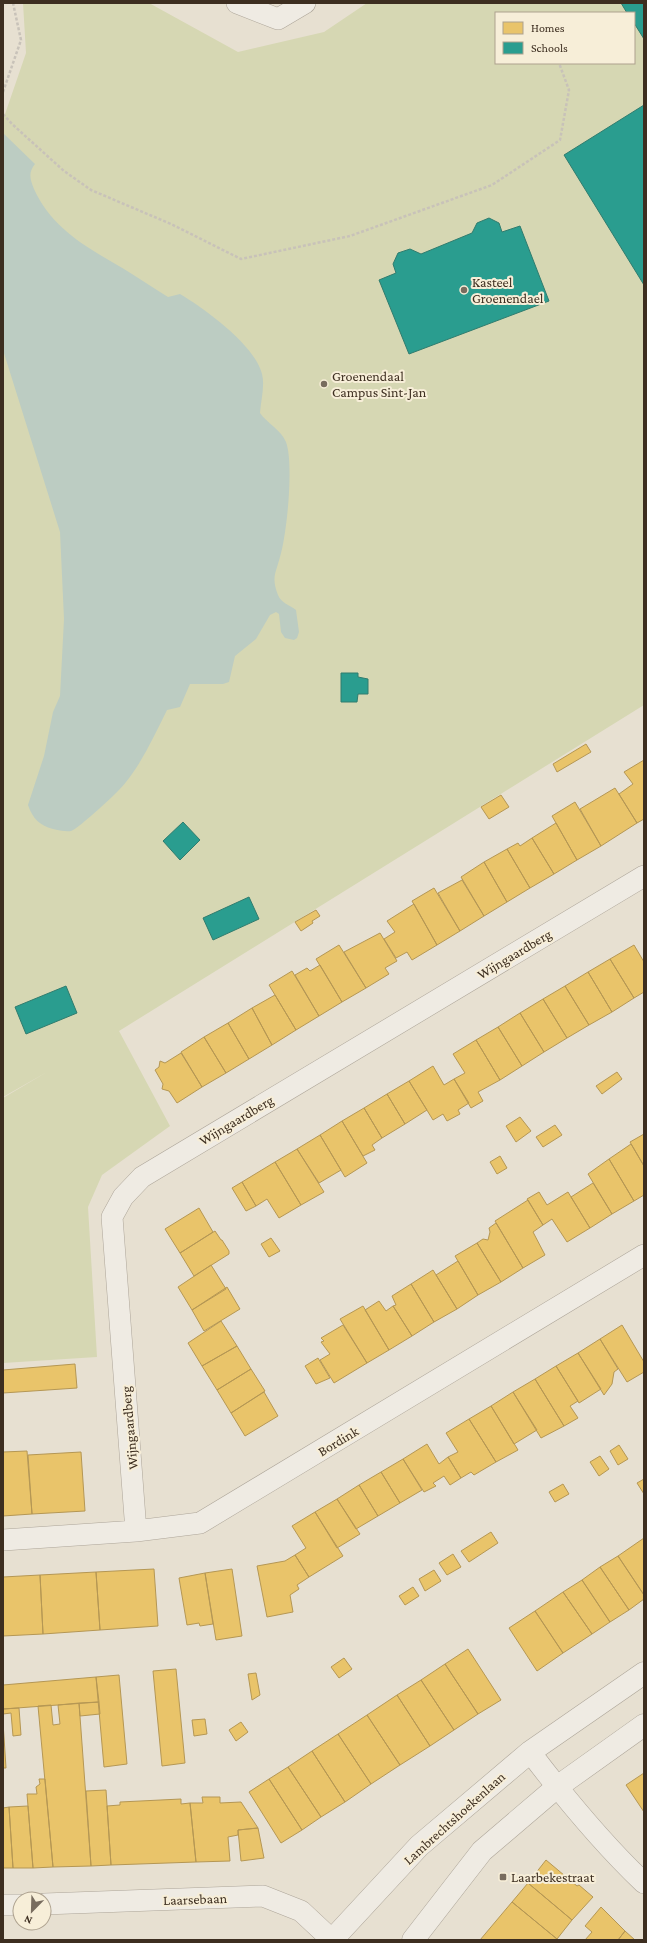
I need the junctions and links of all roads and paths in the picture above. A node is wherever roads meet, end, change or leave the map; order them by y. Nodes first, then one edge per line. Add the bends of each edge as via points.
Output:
1 (13, 3) edge
2 (237, 3) edge
3 (305, 3) edge
4 (559, 64) edge
5 (3, 92) edge
6 (3, 114) edge
7 (644, 876) edge
8 (643, 1258) edge
9 (136, 1531) junction
10 (3, 1540) edge
11 (644, 1673) edge
12 (644, 1725) edge
13 (530, 1752) junction
14 (557, 1787) junction
15 (644, 1883) edge
16 (52, 1904) edge
17 (332, 1940) edge
18 (413, 1940) edge

1 - 5 path via 21,40
2 - 3 street via 278,19
4 - 6 path via 569,90 560,140 492,186 350,236 241,259 171,224 91,190 64,171
7 - 9 street, Wijngaardberg via 142,1177 123,1196 112,1217
8 - 9 street, Bordink via 200,1523
9 - 10 street, Bordink
11 - 13 street, Lambrechtshoekenlaan
12 - 14 street
13 - 14 street
13 - 17 street, Lambrechtshoekenlaan via 419,1846
14 - 15 street via 617,1857
14 - 18 street via 482,1851
16 - 17 street, Laarsebaan via 263,1896 301,1912

